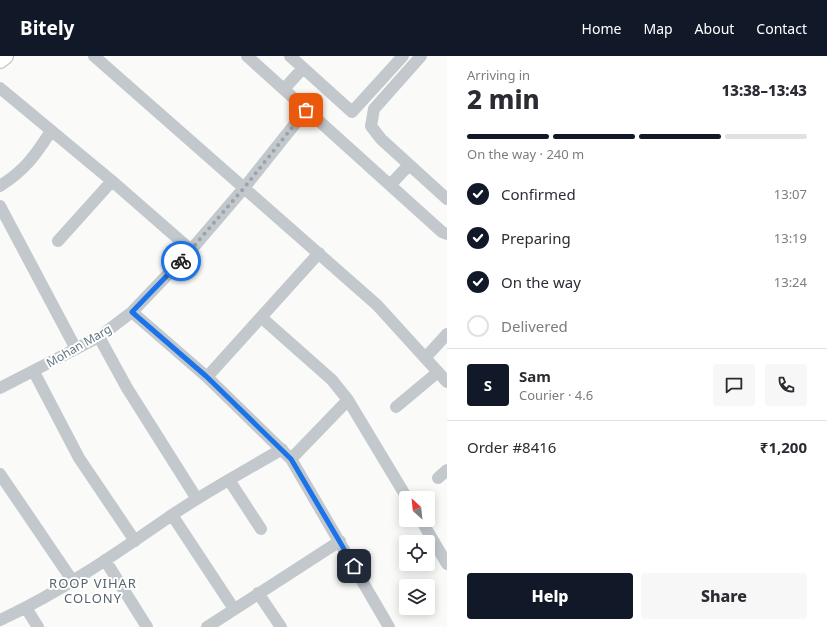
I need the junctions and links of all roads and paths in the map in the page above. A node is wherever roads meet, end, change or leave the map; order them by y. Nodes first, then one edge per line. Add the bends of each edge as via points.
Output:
1 (5, 56) edge
2 (94, 56) edge
3 (247, 56) edge
4 (290, 56) edge
5 (403, 56) edge
6 (421, 56) edge
7 (0, 60) edge
8 (303, 68) junction
9 (0, 88) edge
10 (284, 89) junction
11 (306, 110) junction
12 (51, 131) junction
13 (409, 165) junction
14 (112, 181) junction
15 (390, 185) junction
16 (0, 186) edge
17 (244, 188) junction
18 (447, 199) edge
19 (0, 206) edge
20 (447, 234) edge
21 (58, 241) dead end
22 (191, 250) junction
23 (319, 253) junction
24 (132, 312) junction
25 (262, 318) junction
26 (447, 334) edge
27 (100, 336) junction
28 (76, 349) junction
29 (425, 358) junction
30 (34, 372) junction
31 (438, 372) junction
32 (207, 377) junction
33 (447, 382) edge
34 (2, 383) edge
35 (348, 400) junction
36 (396, 407) dead end
37 (282, 449) junction
38 (291, 459) junction
39 (447, 470) edge
40 (0, 474) edge
41 (438, 478) dead end
42 (229, 480) junction
43 (403, 491) edge
44 (197, 499) junction
45 (172, 515) junction
46 (424, 527) edge
47 (261, 529) dead end
48 (135, 541) junction
49 (340, 541) junction
50 (105, 560) junction
51 (447, 564) edge
52 (72, 580) junction
53 (258, 594) junction
54 (26, 608) junction
55 (234, 609) junction
56 (2, 615) edge
57 (38, 627) edge
58 (147, 627) edge
59 (207, 627) edge
60 (281, 627) edge
61 (389, 627) edge

1 - 7 street
2 - 17 street
3 - 10 street
4 - 8 street
5 - 8 street via 352,112
6 - 13 street via 374,110 371,126
8 - 10 street
9 - 12 street
10 - 11 street
11 - 15 street
11 - 17 street, Mohan Marg
12 - 14 street
12 - 16 street via 32,160
13 - 15 street
13 - 18 street
14 - 21 street
14 - 22 street
15 - 20 street
17 - 22 street, Mohan Marg
17 - 23 street
19 - 28 street
22 - 24 street, Mohan Marg
23 - 25 street
23 - 29 street via 377,305
24 - 27 street, Mohan Marg
24 - 32 street
25 - 32 street
25 - 35 street via 332,380
26 - 29 street
27 - 28 street, Mohan Marg
27 - 44 street via 127,388
28 - 30 street, Mohan Marg
29 - 31 street
30 - 34 street, Mohan Marg
30 - 48 street via 79,458
31 - 33 street
31 - 36 street
32 - 37 street
35 - 38 street
35 - 43 street
37 - 38 street
37 - 42 street
38 - 49 street
39 - 41 street
40 - 52 street
42 - 44 street
42 - 47 street
44 - 45 street
45 - 48 street
45 - 55 street
46 - 51 street
48 - 50 street
49 - 53 street
49 - 61 street
50 - 52 street
50 - 58 street
52 - 54 street
53 - 55 street
53 - 60 street
54 - 56 street
54 - 57 street
55 - 59 street

